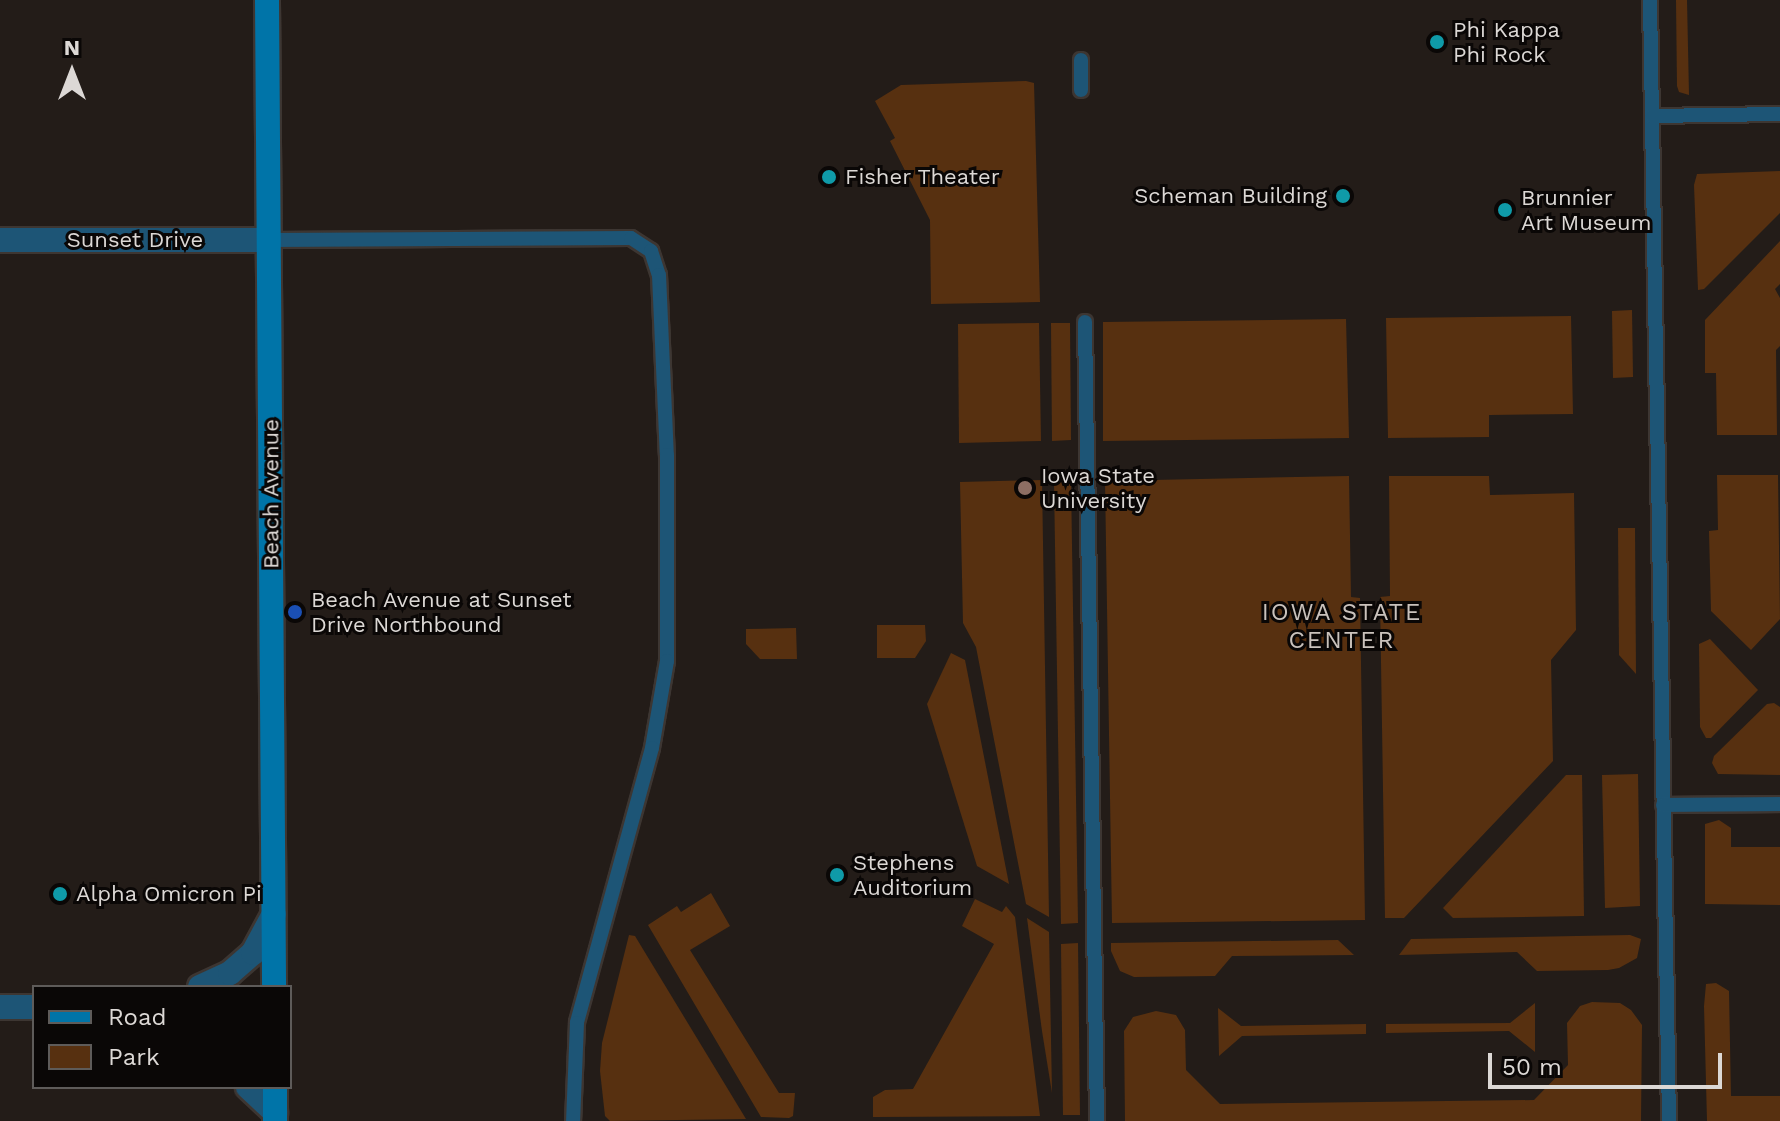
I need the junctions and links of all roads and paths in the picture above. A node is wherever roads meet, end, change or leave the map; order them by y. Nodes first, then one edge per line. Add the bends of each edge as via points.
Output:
1 (267, 0) edge
2 (1650, 0) edge
3 (1081, 60) dead end
4 (1081, 90) dead end
5 (1780, 114) edge
6 (1652, 116) junction
7 (0, 240) edge
8 (269, 240) junction
9 (1085, 322) dead end
10 (1780, 804) edge
11 (1663, 805) junction
12 (274, 914) junction
13 (204, 985) edge
14 (274, 985) edge
15 (0, 1007) edge
16 (32, 1007) edge
17 (250, 1089) edge
18 (275, 1089) edge
19 (275, 1117) edge
20 (573, 1121) edge
21 (1097, 1121) edge
22 (1669, 1121) edge

1 - 8 street, Beach Avenue
2 - 6 lane
3 - 4 lane
5 - 6 lane
6 - 11 lane
7 - 8 street, Sunset Drive
8 - 12 street, Beach Avenue
8 - 20 lane via 631,238 651,251 659,275 667,455 667,661 652,748 577,1023
9 - 21 lane
10 - 11 lane
11 - 22 lane
12 - 13 street via 253,953 230,973
12 - 14 street, Beach Avenue
15 - 16 street
17 - 19 street
18 - 19 street

